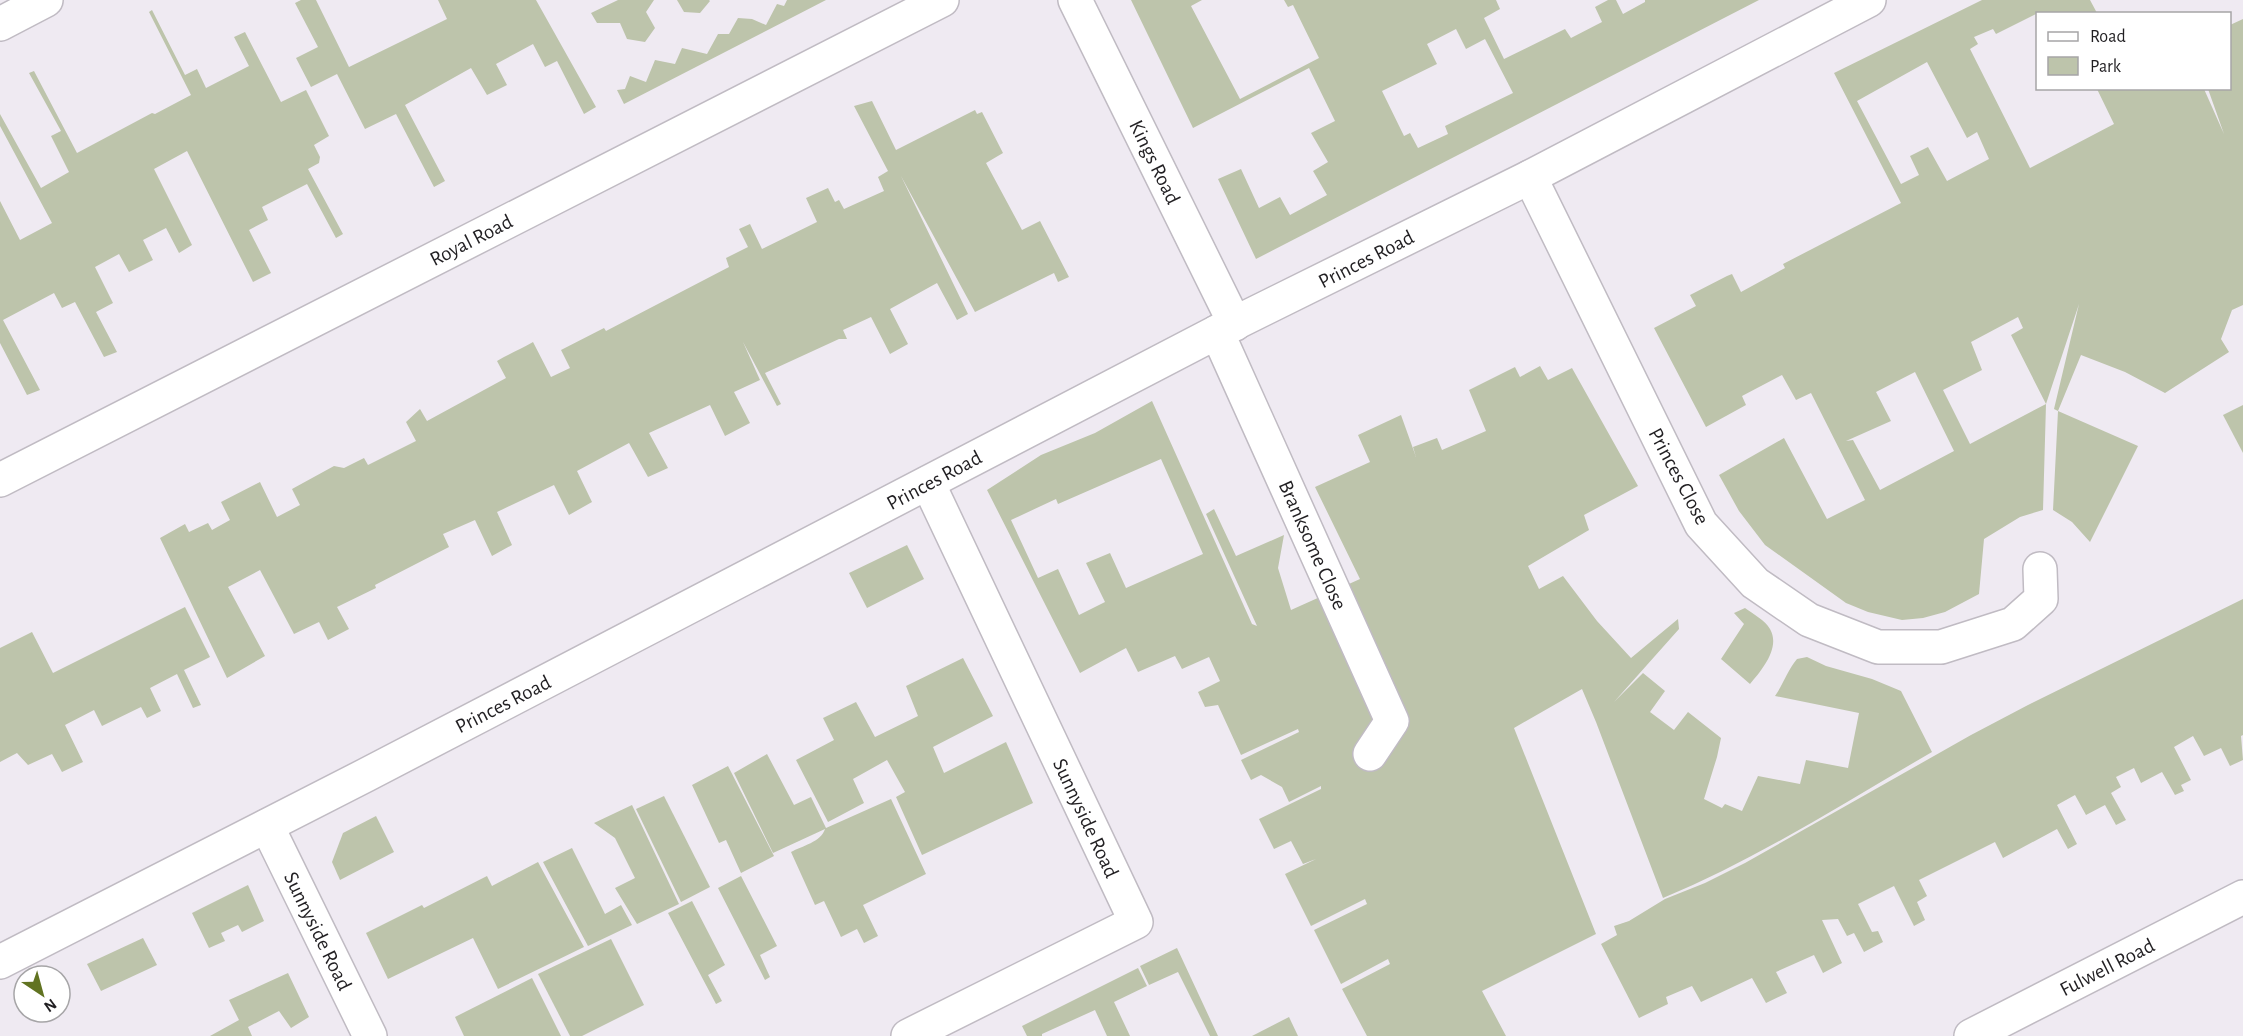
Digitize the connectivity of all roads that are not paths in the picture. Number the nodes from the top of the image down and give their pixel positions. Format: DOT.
graph roads {
  1 [pos="46,0"];
  2 [pos="942,0"];
  3 [pos="1075,0"];
  4 [pos="1869,0"];
  5 [pos="0,24"];
  6 [pos="1530,177"];
  7 [pos="1226,328"];
  8 [pos="0,480"];
  9 [pos="928,483"];
  10 [pos="2040,569"];
  11 [pos="1370,754"];
  12 [pos="267,826"];
  13 [pos="2243,897"];
  14 [pos="0,962"];
  15 [pos="370,1036"];
  16 [pos="908,1036"];
  17 [pos="1971,1036"];
  1 -- 5 [label="street"];
  2 -- 8 [label="street, Royal Road"];
  3 -- 7 [label="street, Kings Road"];
  4 -- 6 [label="street, Princes Road"];
  6 -- 7 [label="street, Princes Road"];
  6 -- 10 [label="street, Princes Close"];
  7 -- 9 [label="street, Princes Road"];
  7 -- 11 [label="street, Branksome Close"];
  9 -- 12 [label="street, Princes Road"];
  9 -- 16 [label="street, Sunnyside Road"];
  12 -- 14 [label="street, Princes Road"];
  12 -- 15 [label="street, Sunnyside Road"];
  13 -- 17 [label="street, Fulwell Road"];
}
